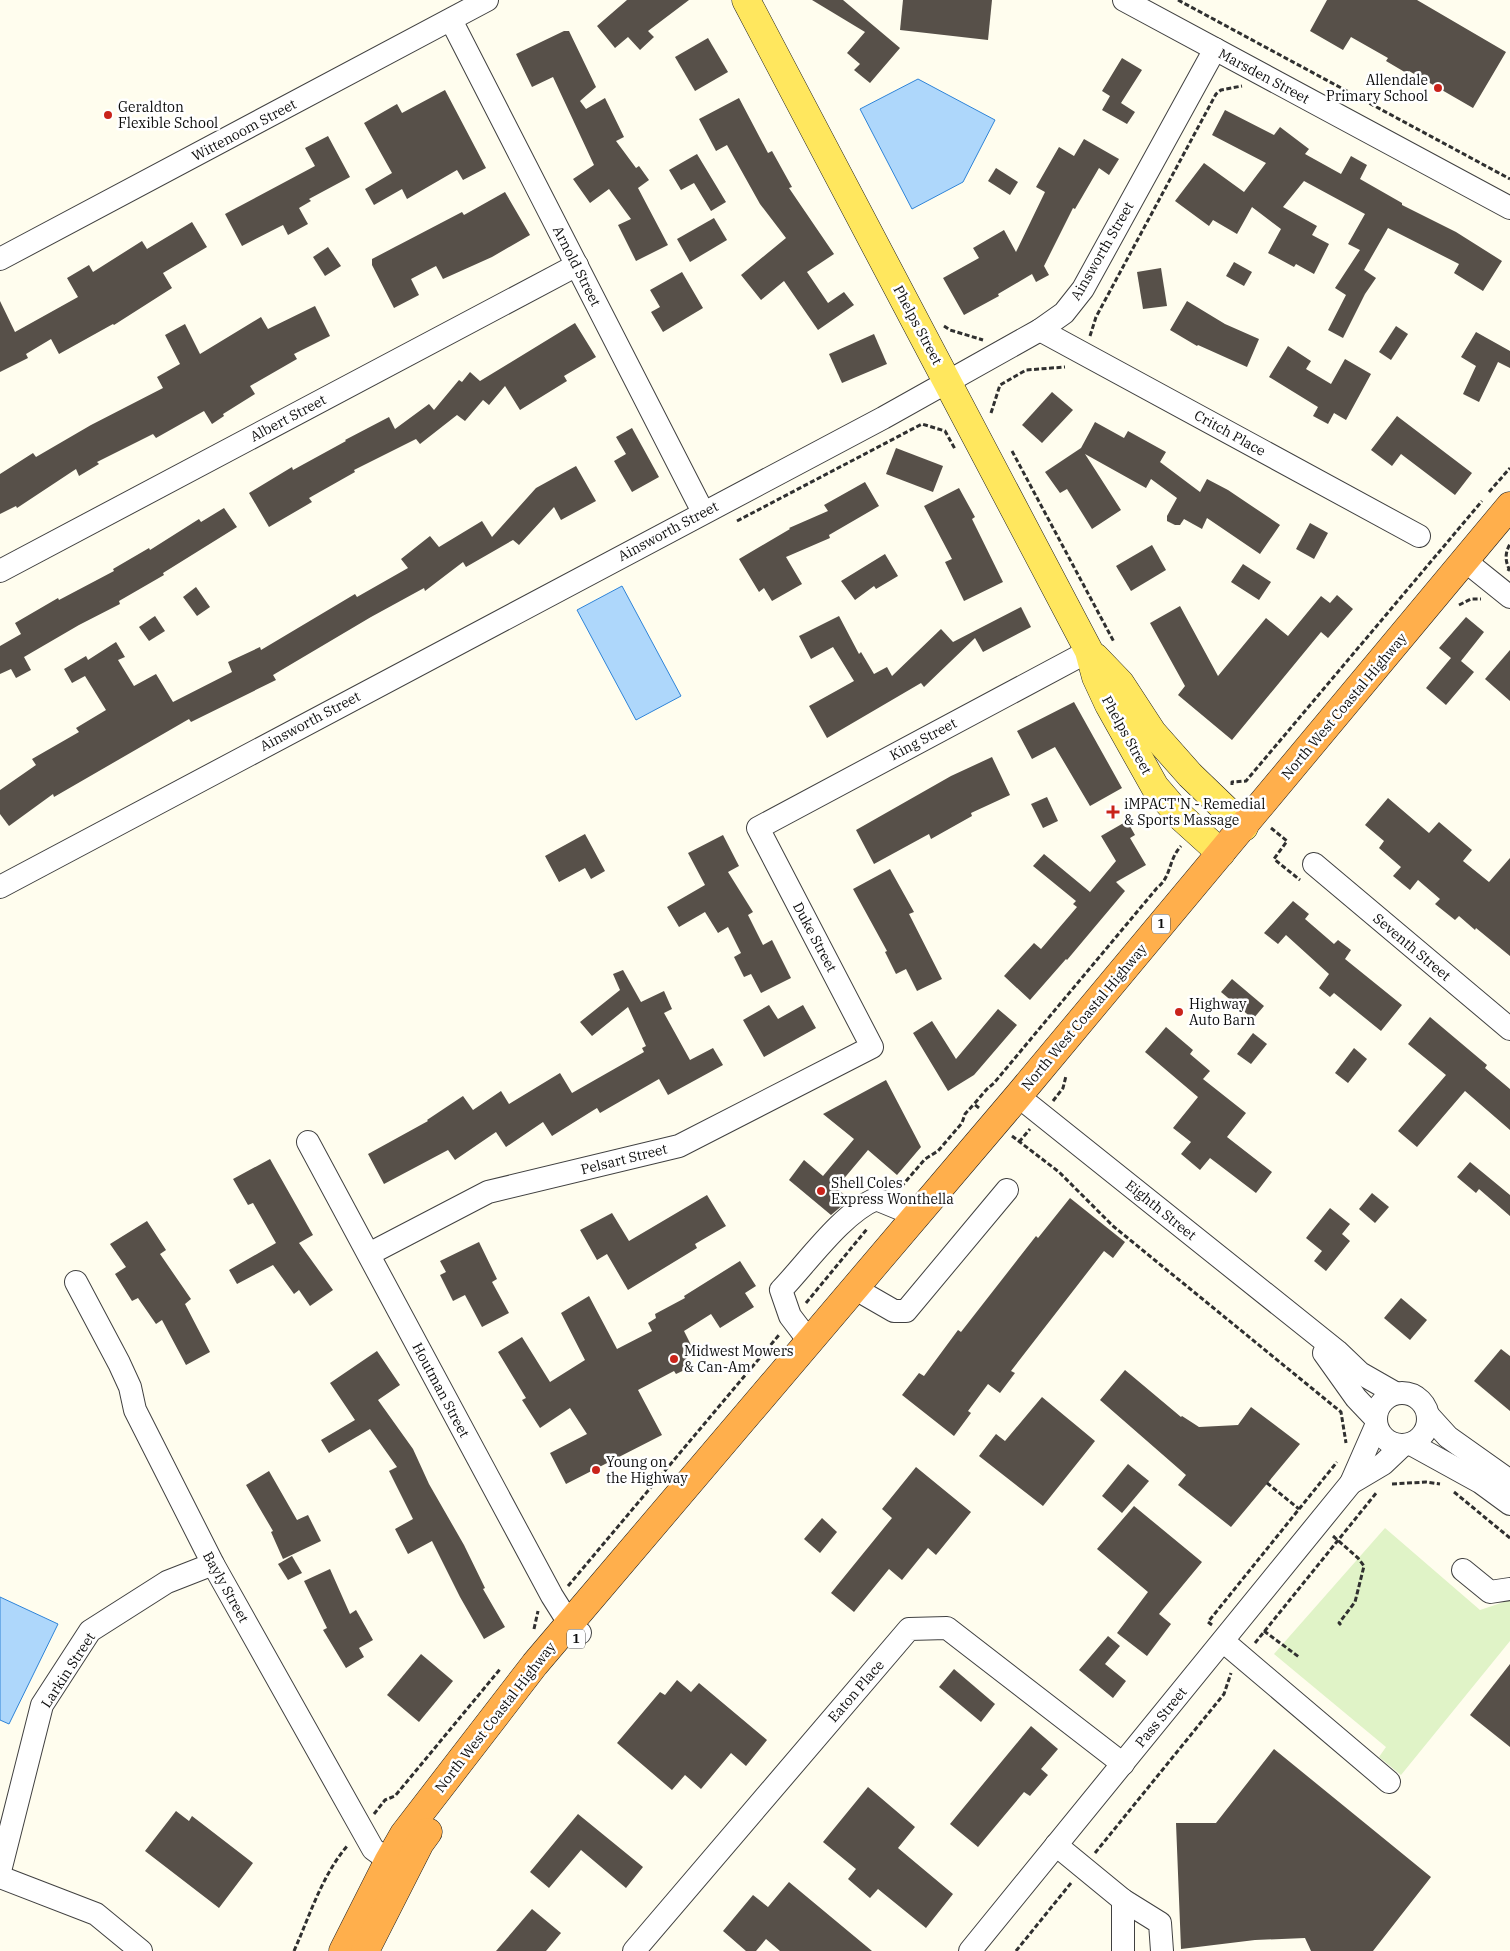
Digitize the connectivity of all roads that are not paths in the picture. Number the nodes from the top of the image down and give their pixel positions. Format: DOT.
graph roads {
  1 [pos="487,0"];
  2 [pos="746,0"];
  3 [pos="1124,0"];
  4 [pos="451,20"];
  5 [pos="1215,49"];
  6 [pos="1510,208"];
  7 [pos="0,259"];
  8 [pos="577,265"];
  9 [pos="1040,330"];
  10 [pos="948,382"];
  11 [pos="1510,506"];
  12 [pos="704,512"];
  13 [pos="1419,536"];
  14 [pos="1464,560"];
  15 [pos="0,571"];
  16 [pos="1510,597"];
  17 [pos="1089,651"];
  18 [pos="1244,826"];
  19 [pos="758,828"];
  20 [pos="1221,853"];
  21 [pos="1314,864"];
  22 [pos="0,887"];
  23 [pos="1510,1029"];
  24 [pos="872,1047"];
  25 [pos="1018,1096"];
  26 [pos="308,1142"];
  27 [pos="1007,1190"];
  28 [pos="915,1215"];
  29 [pos="369,1254"];
  30 [pos="76,1282"];
  31 [pos="854,1288"];
  32 [pos="1304,1325"];
  33 [pos="809,1340"];
  34 [pos="1395,1394"];
  35 [pos="1428,1415"];
  36 [pos="1376,1422"];
  37 [pos="1406,1445"];
  38 [pos="1510,1481"];
  39 [pos="1351,1483"];
  40 [pos="1510,1504"];
  41 [pos="213,1564"];
  42 [pos="1463,1570"];
  43 [pos="1510,1589"];
  44 [pos="575,1628"];
  45 [pos="1219,1635"];
  46 [pos="1123,1764"];
  47 [pos="1389,1782"];
  48 [pos="1056,1845"];
  49 [pos="397,1867"];
  50 [pos="0,1871"];
  51 [pos="0,1877"];
  52 [pos="1123,1900"];
  53 [pos="141,1951"];
  54 [pos="343,1951"];
  55 [pos="365,1951"];
  56 [pos="634,1951"];
  57 [pos="970,1951"];
  58 [pos="1124,1951"];
  59 [pos="1162,1951"];
  1 -- 4 [label="street, Wittenoom Street"];
  2 -- 10 [label="main road, Phelps Street"];
  3 -- 5 [label="street, Marsden Street"];
  4 -- 7 [label="street, Wittenoom Street"];
  4 -- 8 [label="street, Arnold Street"];
  5 -- 6 [label="street, Marsden Street"];
  5 -- 9 [label="street, Ainsworth Street"];
  8 -- 12 [label="street, Arnold Street"];
  8 -- 15 [label="street, Albert Street"];
  9 -- 10 [label="street, Ainsworth Street"];
  9 -- 13 [label="street, Critch Place"];
  10 -- 12 [label="street, Ainsworth Street"];
  10 -- 17 [label="main road, Phelps Street"];
  11 -- 14 [label="highway, North West Coastal Highway / 1"];
  12 -- 22 [label="street, Ainsworth Street"];
  14 -- 16 [label="street"];
  14 -- 18 [label="highway, North West Coastal Highway / 1"];
  17 -- 18 [label="main road, Phelps Street"];
  17 -- 19 [label="street, King Street"];
  17 -- 20 [label="main road, Phelps Street"];
  18 -- 20 [label="highway, North West Coastal Highway / 1"];
  19 -- 24 [label="street, Duke Street"];
  20 -- 25 [label="highway, North West Coastal Highway / 1"];
  21 -- 23 [label="street, Seventh Street"];
  24 -- 29 [label="street, Pelsart Street"];
  25 -- 28 [label="highway, North West Coastal Highway / 1"];
  25 -- 32 [label="street, Eighth Street"];
  26 -- 29 [label="street, Houtman Street"];
  27 -- 31 [label="street"];
  28 -- 31 [label="highway, North West Coastal Highway / 1"];
  28 -- 33 [label="street"];
  29 -- 44 [label="street, Houtman Street"];
  30 -- 41 [label="street, Bayly Street"];
  31 -- 33 [label="highway, North West Coastal Highway / 1"];
  32 -- 34 [label="street, Eighth Street"];
  32 -- 36 [label="street, Eighth Street"];
  33 -- 44 [label="highway, North West Coastal Highway / 1"];
  34 -- 35 [label="street"];
  34 -- 36 [label="street"];
  35 -- 37 [label="street"];
  35 -- 38 [label="street"];
  36 -- 37 [label="street"];
  36 -- 39 [label="street, Pass Street"];
  37 -- 39 [label="street, Pass Street"];
  37 -- 40 [label="street"];
  39 -- 45 [label="street, Pass Street"];
  41 -- 49 [label="street, Bayly Street"];
  41 -- 50 [label="street, Larkin Street"];
  42 -- 43 [label="street"];
  44 -- 49 [label="highway, North West Coastal Highway / 1"];
  45 -- 46 [label="street, Pass Street"];
  45 -- 47 [label="street"];
  46 -- 48 [label="street, Pass Street"];
  46 -- 56 [label="street, Eaton Place"];
  48 -- 52 [label="street"];
  48 -- 57 [label="street, Pass Street"];
  49 -- 54 [label="highway, North West Coastal Highway / 1"];
  49 -- 55 [label="highway, North West Coastal Highway / 1"];
  51 -- 53 [label="street"];
  52 -- 58 [label="street"];
  52 -- 59 [label="street"];
}
